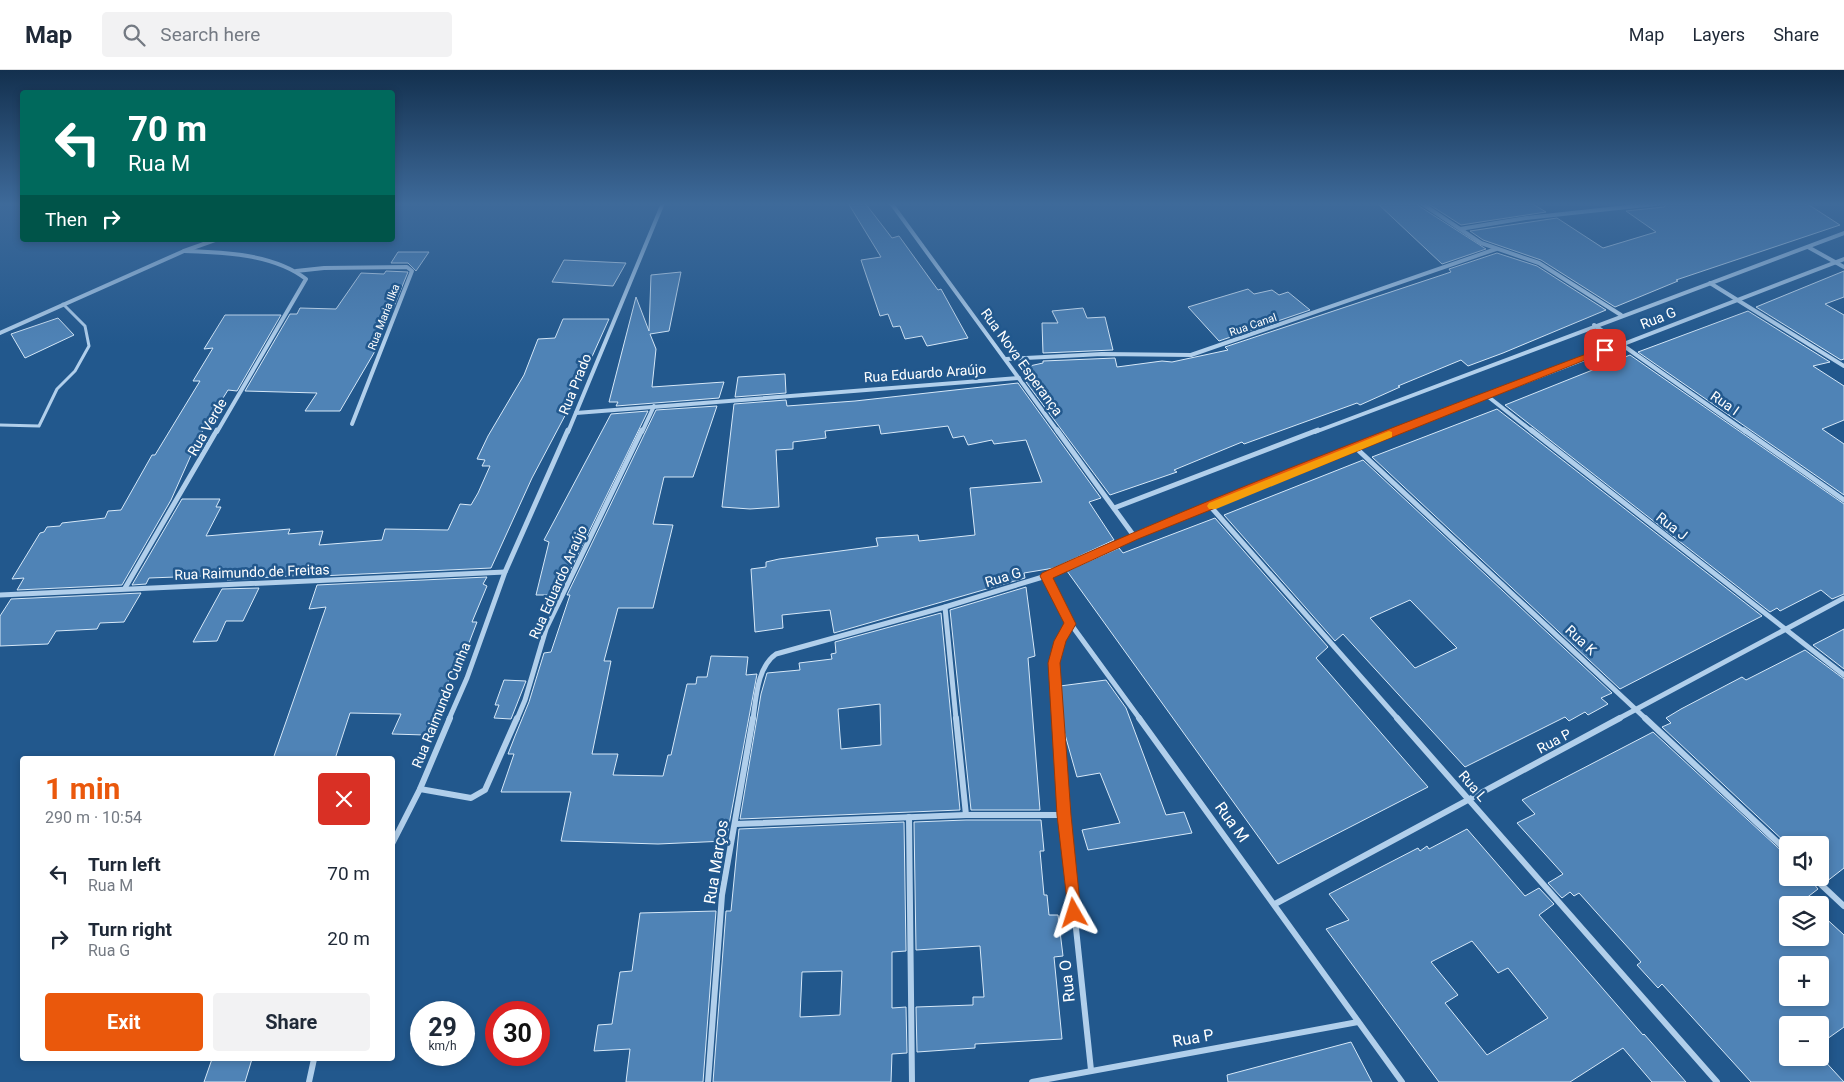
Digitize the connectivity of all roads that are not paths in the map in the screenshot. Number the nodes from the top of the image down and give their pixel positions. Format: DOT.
graph roads {
  1 [pos="643,250"];
  2 [pos="926,250"];
  3 [pos="1492,250"];
  4 [pos="1500,250"];
  5 [pos="1799,250"];
  6 [pos="1814,250"];
  7 [pos="184,251"];
  8 [pos="1844,259"];
  9 [pos="1836,262"];
  10 [pos="1844,267"];
  11 [pos="296,271"];
  12 [pos="305,276"];
  13 [pos="1710,282"];
  14 [pos="1736,298"];
  15 [pos="63,304"];
  16 [pos="1621,315"];
  17 [pos="1594,325"];
  18 [pos="0,333"];
  19 [pos="1622,344"];
  20 [pos="1006,359"];
  21 [pos="1844,366"];
  22 [pos="1018,378"];
  23 [pos="1486,395"];
  24 [pos="654,406"];
  25 [pos="576,413"];
  26 [pos="352,424"];
  27 [pos="0,425"];
  28 [pos="1356,448"];
  29 [pos="1844,500"];
  30 [pos="1211,507"];
  31 [pos="1114,508"];
  32 [pos="1134,536"];
  33 [pos="505,572"];
  34 [pos="1046,576"];
  35 [pos="125,588"];
  36 [pos="0,594"];
  37 [pos="1844,598"];
  38 [pos="944,607"];
  39 [pos="1070,624"];
  40 [pos="1785,628"];
  41 [pos="776,654"];
  42 [pos="1844,675"];
  43 [pos="1638,710"];
  44 [pos="420,789"];
  45 [pos="1469,800"];
  46 [pos="966,815"];
  47 [pos="1064,815"];
  48 [pos="909,817"];
  49 [pos="736,824"];
  50 [pos="395,838"];
  51 [pos="1779,843"];
  52 [pos="1823,886"];
  53 [pos="1275,904"];
  54 [pos="1844,906"];
  55 [pos="1358,1022"];
  56 [pos="314,1061"];
  57 [pos="1090,1070"];
  58 [pos="309,1082"];
  59 [pos="708,1082"];
  60 [pos="912,1082"];
  61 [pos="1032,1082"];
  62 [pos="1402,1082"];
  63 [pos="1717,1082"];
  1 -- 25 [label="street, Rua Prado"];
  2 -- 20 [label="street, Rua Nova Esperança"];
  3 -- 20 [label="street, Rua Canal"];
  4 -- 16 [label="street"];
  5 -- 13 [label="street, Rua G"];
  6 -- 9 [label="street"];
  7 -- 11 [label="street, Rua Maria Ilka"];
  7 -- 15 [label="street"];
  8 -- 9 [label="street, Rua G"];
  9 -- 10 [label="street"];
  9 -- 14 [label="street, Rua G"];
  11 -- 12 [label="street, Rua Maria Ilka"];
  11 -- 26 [label="street, Rua Maria Ilka"];
  12 -- 35 [label="street, Rua Verde"];
  13 -- 14 [label="street"];
  13 -- 16 [label="street, Rua G"];
  14 -- 19 [label="street, Rua G"];
  14 -- 21 [label="street"];
  15 -- 18 [label="street"];
  15 -- 27 [label="lane"];
  16 -- 17 [label="street, Rua G"];
  17 -- 19 [label="street, Rua I"];
  17 -- 31 [label="street, Rua G"];
  19 -- 23 [label="street, Rua G"];
  19 -- 29 [label="street, Rua I"];
  20 -- 22 [label="street, Rua Nova Esperança"];
  22 -- 24 [label="street, Rua Eduardo Araújo"];
  22 -- 31 [label="street, Rua Nova Esperança"];
  23 -- 28 [label="street, Rua G"];
  23 -- 40 [label="street, Rua J"];
  24 -- 25 [label="street, Rua Eduardo Araújo"];
  24 -- 44 [label="street, Rua Eduardo Araújo"];
  25 -- 33 [label="street, Rua Prado"];
  28 -- 30 [label="street, Rua G"];
  28 -- 43 [label="street, Rua K"];
  30 -- 32 [label="street, Rua G"];
  30 -- 45 [label="street, Rua L"];
  31 -- 32 [label="street, Rua Nova Esperança"];
  32 -- 34 [label="street, Rua G"];
  33 -- 35 [label="street, Rua Raimundo de Freitas"];
  33 -- 44 [label="street, Rua Raimundo Cunha"];
  34 -- 38 [label="street, Rua G"];
  34 -- 39 [label="street, Rua M"];
  35 -- 36 [label="street, Rua Raimundo de Freitas"];
  37 -- 40 [label="street, Rua P"];
  38 -- 41 [label="street, Rua G"];
  38 -- 46 [label="street"];
  39 -- 47 [label="street, Rua O"];
  39 -- 53 [label="street, Rua M"];
  40 -- 42 [label="street, Rua J"];
  40 -- 43 [label="street, Rua P"];
  41 -- 49 [label="street, Rua Marços"];
  43 -- 45 [label="street, Rua P"];
  43 -- 51 [label="street, Rua K"];
  44 -- 50 [label="street, Rua Raimundo Cunha"];
  45 -- 53 [label="street, Rua P"];
  45 -- 63 [label="street, Rua L"];
  46 -- 47 [label="street"];
  46 -- 48 [label="street"];
  47 -- 57 [label="street, Rua O"];
  48 -- 49 [label="street"];
  48 -- 60 [label="street"];
  49 -- 59 [label="street, Rua Marços"];
  52 -- 54 [label="street"];
  53 -- 55 [label="street, Rua M"];
  55 -- 57 [label="street, Rua P"];
  55 -- 62 [label="street, Rua M"];
  56 -- 58 [label="street"];
  57 -- 61 [label="street, Rua P"];
}
